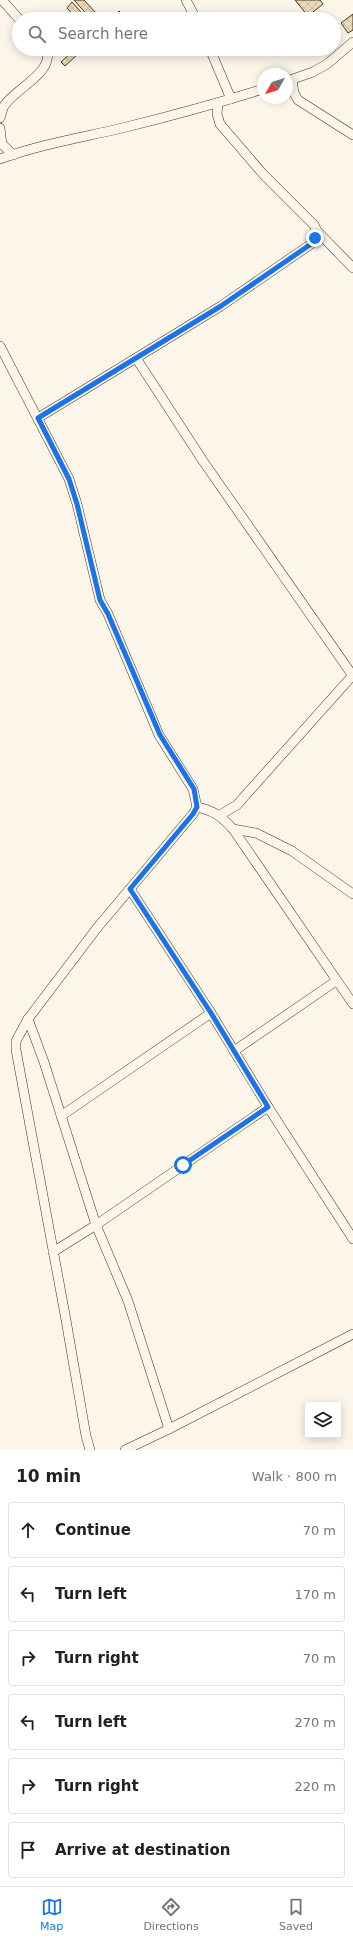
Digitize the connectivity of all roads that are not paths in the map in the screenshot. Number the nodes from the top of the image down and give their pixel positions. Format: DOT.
graph roads {
  1 [pos="2,0"];
  2 [pos="186,0"];
  3 [pos="13,12"];
  4 [pos="192,12"];
  5 [pos="353,42"];
  6 [pos="341,52"];
  7 [pos="47,56"];
  8 [pos="213,56"];
  9 [pos="336,56"];
  10 [pos="293,79"];
  11 [pos="293,90"];
  12 [pos="257,91"];
  13 [pos="231,99"];
  14 [pos="218,104"];
  15 [pos="0,118"];
  16 [pos="0,128"];
  17 [pos="353,135"];
  18 [pos="1,144"];
  19 [pos="13,155"];
  20 [pos="0,160"];
  21 [pos="317,231"];
  22 [pos="353,268"];
  23 [pos="0,346"];
  24 [pos="136,358"];
  25 [pos="38,418"];
  26 [pos="353,676"];
  27 [pos="197,807"];
  28 [pos="220,815"];
  29 [pos="233,829"];
  30 [pos="130,889"];
  31 [pos="353,894"];
  32 [pos="336,981"];
  33 [pos="353,1004"];
  34 [pos="211,1013"];
  35 [pos="28,1020"];
  36 [pos="234,1051"];
  37 [pos="268,1107"];
  38 [pos="61,1116"];
  39 [pos="96,1225"];
  40 [pos="353,1239"];
  41 [pos="53,1252"];
  42 [pos="353,1334"];
  43 [pos="169,1429"];
  44 [pos="90,1450"];
  45 [pos="125,1450"];
  1 -- 3 [label="street"];
  2 -- 4 [label="street"];
  5 -- 6 [label="street"];
  7 -- 15 [label="street"];
  8 -- 13 [label="street"];
  9 -- 10 [label="street"];
  11 -- 17 [label="street"];
  12 -- 13 [label="street"];
  13 -- 14 [label="street"];
  14 -- 19 [label="street"];
  14 -- 21 [label="street"];
  16 -- 18 [label="street"];
  18 -- 19 [label="street"];
  19 -- 20 [label="street"];
  21 -- 22 [label="street"];
  21 -- 24 [label="street"];
  23 -- 25 [label="street"];
  24 -- 25 [label="street"];
  24 -- 26 [label="street"];
  25 -- 27 [label="street"];
  26 -- 28 [label="street"];
  27 -- 28 [label="street"];
  27 -- 30 [label="street"];
  28 -- 29 [label="street"];
  29 -- 31 [label="street"];
  29 -- 32 [label="street"];
  30 -- 34 [label="street"];
  30 -- 35 [label="street"];
  32 -- 33 [label="street"];
  32 -- 36 [label="street"];
  34 -- 36 [label="street"];
  34 -- 38 [label="street"];
  35 -- 38 [label="street"];
  35 -- 41 [label="street"];
  36 -- 37 [label="street"];
  37 -- 39 [label="street"];
  37 -- 40 [label="street"];
  38 -- 39 [label="street"];
  39 -- 41 [label="street"];
  39 -- 43 [label="street"];
  41 -- 44 [label="street"];
  42 -- 43 [label="street"];
  43 -- 45 [label="street"];
}
